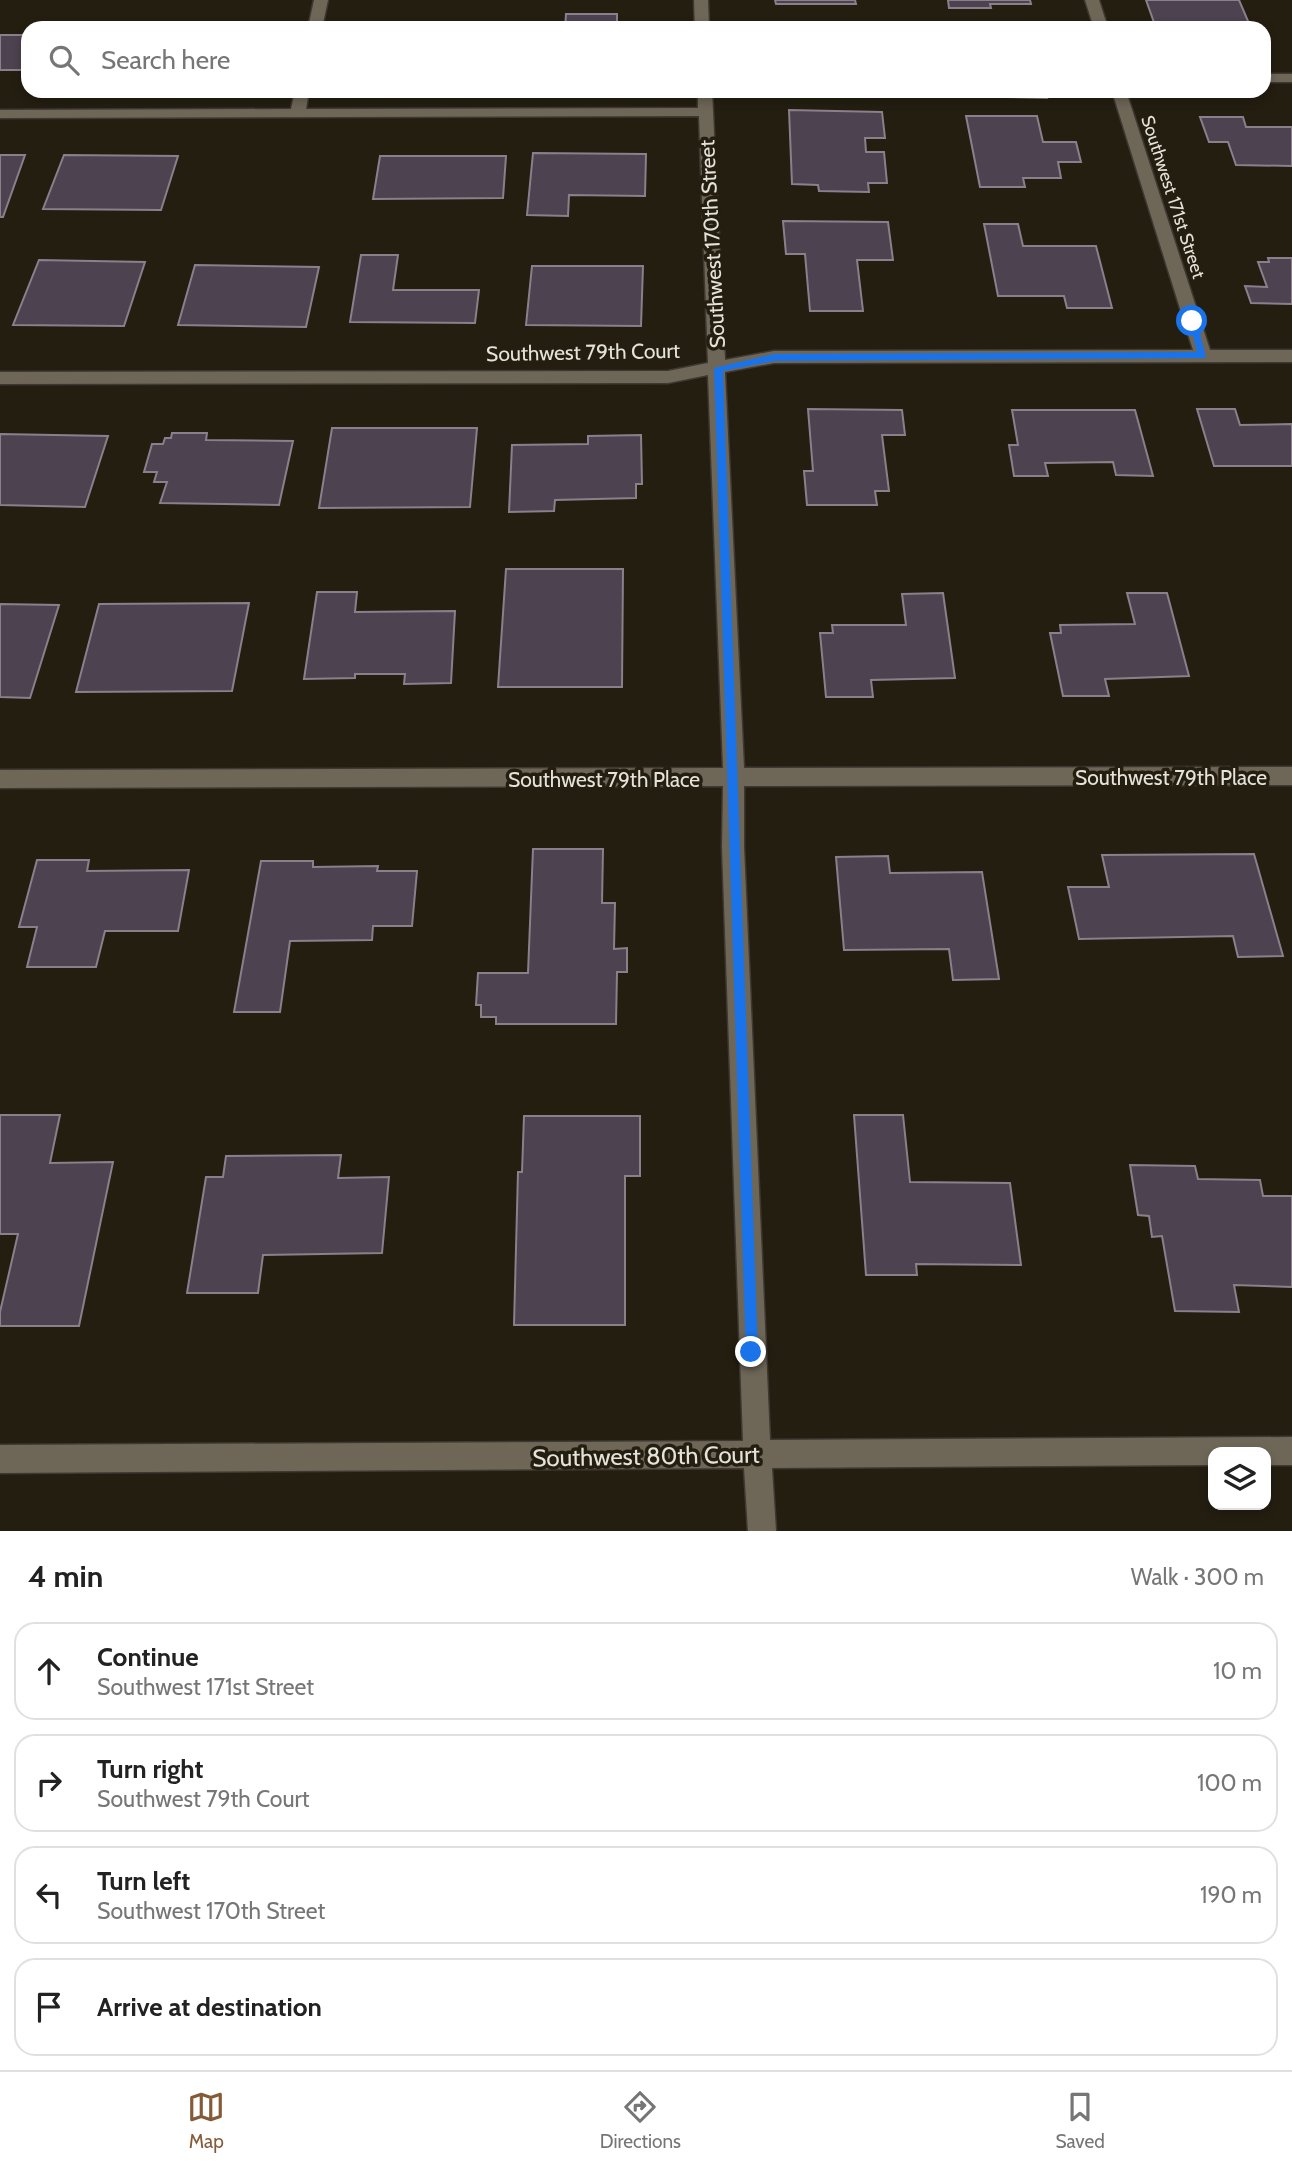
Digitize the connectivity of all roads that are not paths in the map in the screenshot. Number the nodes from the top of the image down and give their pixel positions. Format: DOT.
graph roads {
  1 [pos="321,0"];
  2 [pos="701,0"];
  3 [pos="1092,0"];
  4 [pos="316,21"];
  5 [pos="702,21"];
  6 [pos="1099,21"];
  7 [pos="1271,78"];
  8 [pos="1292,78"];
  9 [pos="300,98"];
  10 [pos="1121,98"];
  11 [pos="705,102"];
  12 [pos="0,114"];
  13 [pos="297,114"];
  14 [pos="1203,355"];
  15 [pos="1292,356"];
  16 [pos="719,368"];
  17 [pos="0,378"];
  18 [pos="1292,776"];
  19 [pos="0,779"];
  20 [pos="734,779"];
  21 [pos="1292,1451"];
  22 [pos="757,1455"];
  23 [pos="0,1459"];
  24 [pos="762,1531"];
  1 -- 4 [label="street"];
  2 -- 5 [label="street"];
  3 -- 6 [label="street"];
  7 -- 8 [label="street"];
  9 -- 13 [label="street"];
  10 -- 14 [label="street, Southwest 171st Street"];
  11 -- 13 [label="street"];
  11 -- 16 [label="street, Southwest 170th Street"];
  12 -- 13 [label="street"];
  14 -- 15 [label="street, Southwest 79th Court"];
  14 -- 16 [label="street, Southwest 79th Court"];
  16 -- 17 [label="street, Southwest 79th Court"];
  16 -- 20 [label="street, Southwest 170th Street"];
  18 -- 20 [label="street, Southwest 79th Place"];
  19 -- 20 [label="street, Southwest 79th Place"];
  20 -- 22 [label="street, Southwest 170th Street"];
  21 -- 22 [label="street, Southwest 80th Court"];
  22 -- 23 [label="street, Southwest 80th Court"];
  22 -- 24 [label="street, Southwest 170th Street"];
}
